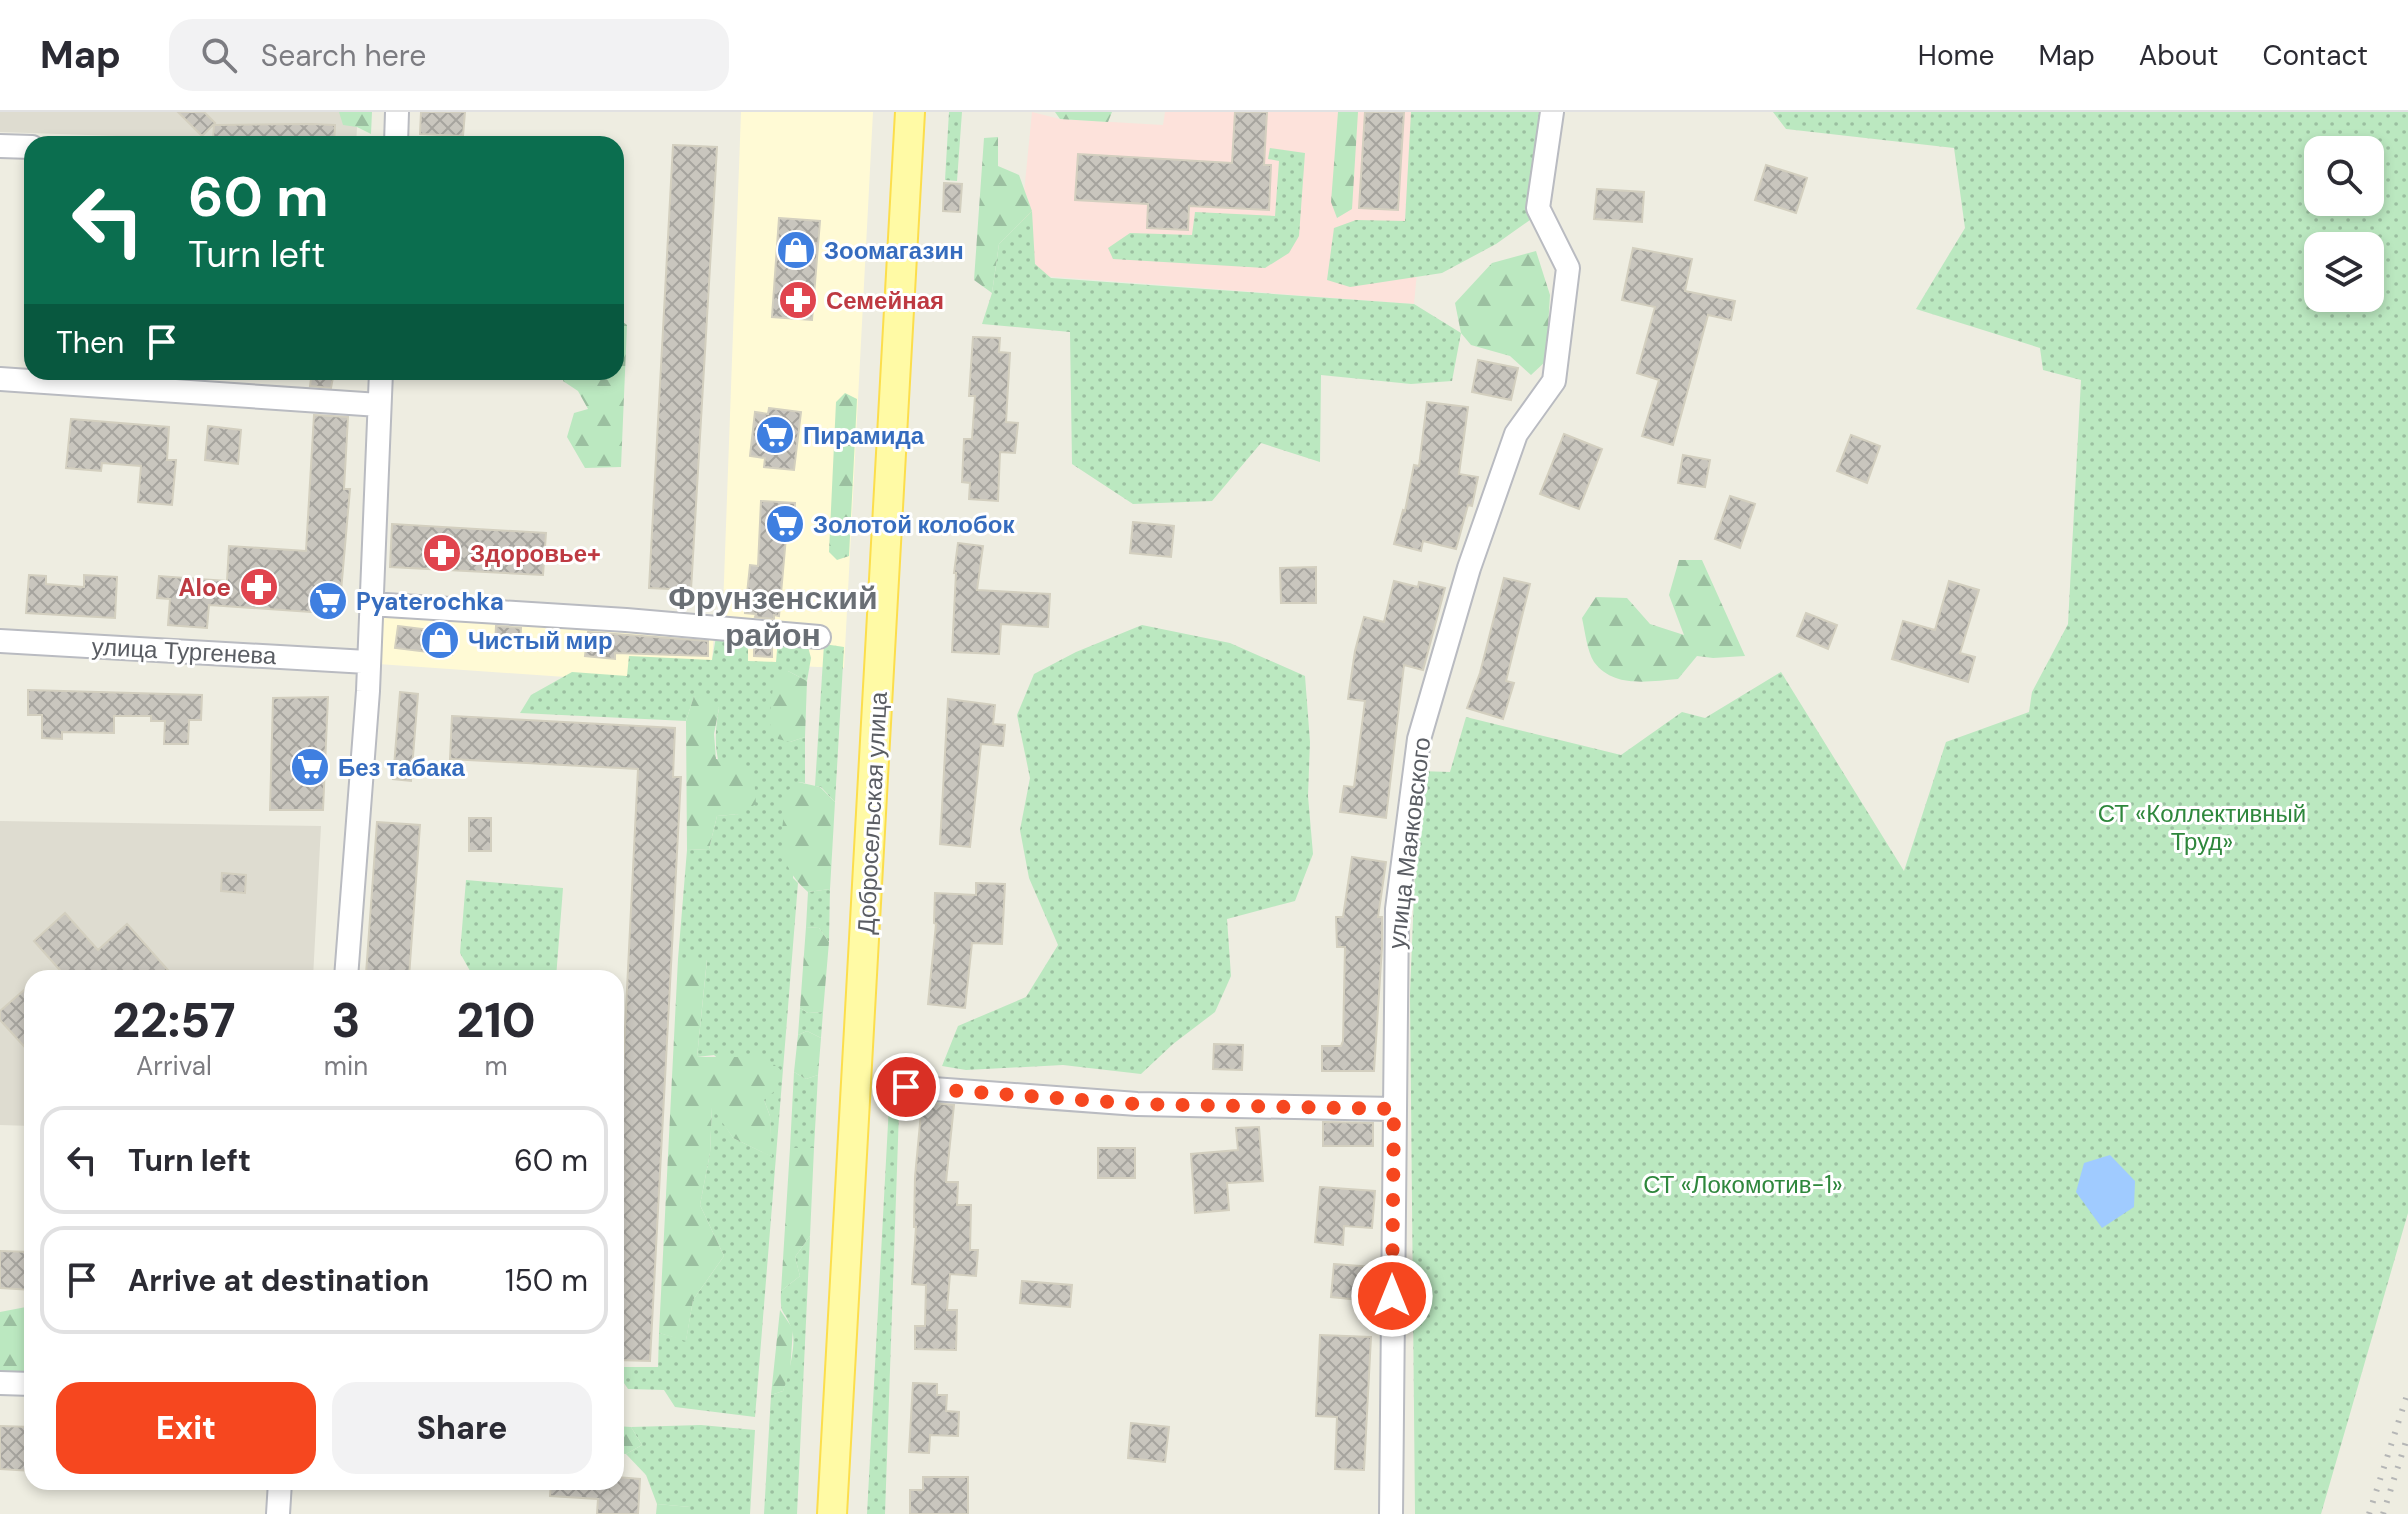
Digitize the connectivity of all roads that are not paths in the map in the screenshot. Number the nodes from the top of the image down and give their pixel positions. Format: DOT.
graph roads {
  1 [pos="397,112"];
  2 [pos="910,112"];
  3 [pos="1552,112"];
  4 [pos="396,136"];
  5 [pos="0,146"];
  6 [pos="24,147"];
  7 [pos="0,379"];
  8 [pos="381,380"];
  9 [pos="379,405"];
  10 [pos="370,604"];
  11 [pos="819,637"];
  12 [pos="0,641"];
  13 [pos="367,662"];
  14 [pos="347,970"];
  15 [pos="906,1087"];
  16 [pos="1394,1109"];
  17 [pos="0,1383"];
  18 [pos="24,1384"];
  19 [pos="280,1490"];
  20 [pos="278,1514"];
  21 [pos="832,1514"];
  22 [pos="1391,1514"];
  1 -- 4 [label="street"];
  2 -- 21 [label="main road, Добросельская улица"];
  3 -- 16 [label="street, улица Маяковского"];
  5 -- 6 [label="street"];
  7 -- 9 [label="street"];
  8 -- 9 [label="street"];
  9 -- 10 [label="street"];
  10 -- 11 [label="street"];
  10 -- 13 [label="street"];
  12 -- 13 [label="street, улица Тургенева"];
  13 -- 14 [label="street"];
  15 -- 16 [label="street"];
  16 -- 22 [label="street, улица Маяковского"];
  17 -- 18 [label="street"];
  19 -- 20 [label="street"];
}
